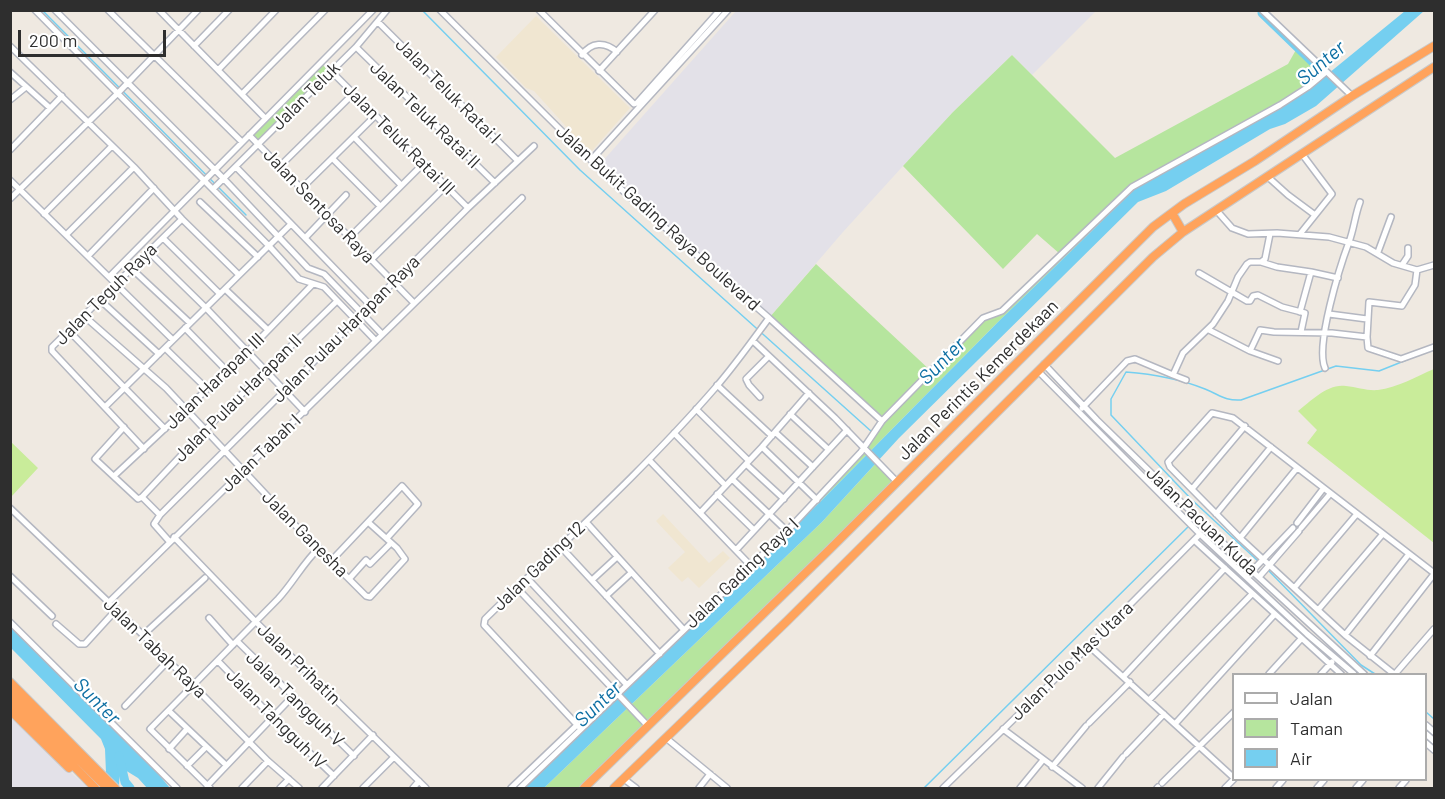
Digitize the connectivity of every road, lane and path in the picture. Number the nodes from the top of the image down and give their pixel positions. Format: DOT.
graph roads {
  1 [pos="35,10"];
  2 [pos="55,10"];
  3 [pos="108,10"];
  4 [pos="159,10"];
  5 [pos="198,10"];
  6 [pos="229,10"];
  7 [pos="276,10"];
  8 [pos="325,10"];
  9 [pos="374,10"];
  10 [pos="387,10"];
  11 [pos="440,10"];
  12 [pos="538,10"];
  13 [pos="655,10"];
  14 [pos="728,10"];
  15 [pos="1262,10"];
  16 [pos="717,12"];
  17 [pos="378,22"];
  18 [pos="178,30"];
  19 [pos="1434,45"];
  20 [pos="194,46"];
  21 [pos="356,47"];
  22 [pos="11,48"];
  23 [pos="337,49"];
  24 [pos="617,52"];
  25 [pos="154,55"];
  26 [pos="582,55"];
  27 [pos="345,57"];
  28 [pos="1433,69"];
  29 [pos="218,70"];
  30 [pos="331,71"];
  31 [pos="599,71"];
  32 [pos="10,72"];
  33 [pos="1327,73"];
  34 [pos="127,84"];
  35 [pos="26,87"];
  36 [pos="119,92"];
  37 [pos="242,94"];
  38 [pos="353,94"];
  39 [pos="62,96"];
  40 [pos="1352,96"];
  41 [pos="10,100"];
  42 [pos="50,108"];
  43 [pos="375,116"];
  44 [pos="265,118"];
  45 [pos="88,122"];
  46 [pos="249,135"];
  47 [pos="354,137"];
  48 [pos="242,142"];
  49 [pos="258,144"];
  50 [pos="112,146"];
  51 [pos="534,146"];
  52 [pos="10,150"];
  53 [pos="1302,154"];
  54 [pos="333,159"];
  55 [pos="591,160"];
  56 [pos="518,161"];
  57 [pos="423,164"];
  58 [pos="280,166"];
  59 [pos="134,167"];
  60 [pos="236,167"];
  61 [pos="215,171"];
  62 [pos="1268,177"];
  63 [pos="222,179"];
  64 [pos="10,180"];
  65 [pos="206,180"];
  66 [pos="495,183"];
  67 [pos="401,185"];
  68 [pos="446,186"];
  69 [pos="154,188"];
  70 [pos="302,188"];
  71 [pos="20,189"];
  72 [pos="214,189"];
  73 [pos="346,195"];
  74 [pos="522,198"];
  75 [pos="10,199"];
  76 [pos="200,202"];
  77 [pos="1360,202"];
  78 [pos="380,206"];
  79 [pos="468,208"];
  80 [pos="174,211"];
  81 [pos="1217,211"];
  82 [pos="1172,213"];
  83 [pos="44,214"];
  84 [pos="327,214"];
  85 [pos="1315,215"];
  86 [pos="1391,217"];
  87 [pos="182,219"];
  88 [pos="291,224"];
  89 [pos="1183,232"];
  90 [pos="1270,234"];
  91 [pos="1300,234"];
  92 [pos="66,235"];
  93 [pos="278,237"];
  94 [pos="306,237"];
  95 [pos="163,238"];
  96 [pos="349,238"];
  97 [pos="1349,242"];
  98 [pos="270,245"];
  99 [pos="1408,248"];
  100 [pos="148,251"];
  101 [pos="1378,252"];
  102 [pos="87,256"];
  103 [pos="258,257"];
  104 [pos="371,260"];
  105 [pos="1261,262"];
  106 [pos="1402,265"];
  107 [pos="1434,265"];
  108 [pos="131,268"];
  109 [pos="1418,270"];
  110 [pos="1311,272"];
  111 [pos="1199,273"];
  112 [pos="239,275"];
  113 [pos="109,277"];
  114 [pos="1338,278"];
  115 [pos="394,283"];
  116 [pos="116,284"];
  117 [pos="313,284"];
  118 [pos="223,291"];
  119 [pos="1231,292"];
  120 [pos="100,300"];
  121 [pos="337,301"];
  122 [pos="414,303"];
  123 [pos="371,306"];
  124 [pos="206,308"];
  125 [pos="1300,312"];
  126 [pos="363,314"];
  127 [pos="1329,314"];
  128 [pos="84,316"];
  129 [pos="1367,319"];
  130 [pos="356,320"];
  131 [pos="767,321"];
  132 [pos="190,323"];
  133 [pos="185,328"];
  134 [pos="68,330"];
  135 [pos="268,330"];
  136 [pos="1209,330"];
  137 [pos="1301,332"];
  138 [pos="1324,332"];
  139 [pos="382,334"];
  140 [pos="1367,337"];
  141 [pos="755,338"];
  142 [pos="173,340"];
  143 [pos="375,340"];
  144 [pos="1434,347"];
  145 [pos="165,348"];
  146 [pos="1250,351"];
  147 [pos="247,352"];
  148 [pos="159,354"];
  149 [pos="769,356"];
  150 [pos="1278,361"];
  151 [pos="1044,364"];
  152 [pos="1325,368"];
  153 [pos="143,369"];
  154 [pos="1038,370"];
  155 [pos="227,371"];
  156 [pos="265,371"];
  157 [pos="1173,375"];
  158 [pos="1186,380"];
  159 [pos="717,385"];
  160 [pos="125,387"];
  161 [pos="207,389"];
  162 [pos="285,391"];
  163 [pos="809,393"];
  164 [pos="760,397"];
  165 [pos="1083,406"];
  166 [pos="105,407"];
  167 [pos="696,409"];
  168 [pos="186,410"];
  169 [pos="1078,411"];
  170 [pos="305,412"];
  171 [pos="790,414"];
  172 [pos="880,422"];
  173 [pos="1245,426"];
  174 [pos="124,427"];
  175 [pos="165,429"];
  176 [pos="206,429"];
  177 [pos="847,430"];
  178 [pos="674,433"];
  179 [pos="774,434"];
  180 [pos="865,446"];
  181 [pos="762,447"];
  182 [pos="1271,447"];
  183 [pos="144,449"];
  184 [pos="225,450"];
  185 [pos="828,450"];
  186 [pos="649,460"];
  187 [pos="747,462"];
  188 [pos="813,467"];
  189 [pos="1297,468"];
  190 [pos="244,470"];
  191 [pos="114,476"];
  192 [pos="732,479"];
  193 [pos="897,482"];
  194 [pos="798,483"];
  195 [pos="725,485"];
  196 [pos="1192,489"];
  197 [pos="1323,489"];
  198 [pos="717,494"];
  199 [pos="1330,494"];
  200 [pos="142,496"];
  201 [pos="784,499"];
  202 [pos="817,500"];
  203 [pos="10,508"];
  204 [pos="700,513"];
  205 [pos="1216,514"];
  206 [pos="160,515"];
  207 [pos="769,515"];
  208 [pos="1356,515"];
  209 [pos="368,522"];
  210 [pos="586,522"];
  211 [pos="1297,527"];
  212 [pos="754,530"];
  213 [pos="787,531"];
  214 [pos="1200,534"];
  215 [pos="1382,535"];
  216 [pos="1240,538"];
  217 [pos="172,539"];
  218 [pos="1194,540"];
  219 [pos="389,541"];
  220 [pos="560,546"];
  221 [pos="319,548"];
  222 [pos="736,549"];
  223 [pos="1409,554"];
  224 [pos="617,557"];
  225 [pos="331,561"];
  226 [pos="1264,561"];
  227 [pos="751,566"];
  228 [pos="1269,566"];
  229 [pos="1225,568"];
  230 [pos="1254,570"];
  231 [pos="631,573"];
  232 [pos="1434,574"];
  233 [pos="10,576"];
  234 [pos="1260,576"];
  235 [pos="206,578"];
  236 [pos="527,578"];
  237 [pos="349,579"];
  238 [pos="592,580"];
  239 [pos="1295,587"];
  240 [pos="517,588"];
  241 [pos="1252,594"];
  242 [pos="606,596"];
  243 [pos="108,603"];
  244 [pos="116,610"];
  245 [pos="1318,610"];
  246 [pos="1274,615"];
  247 [pos="52,616"];
  248 [pos="209,618"];
  249 [pos="10,622"];
  250 [pos="256,622"];
  251 [pos="56,624"];
  252 [pos="1434,629"];
  253 [pos="684,630"];
  254 [pos="143,635"];
  255 [pos="1345,635"];
  256 [pos="1301,639"];
  257 [pos="235,643"];
  258 [pos="1089,645"];
  259 [pos="660,654"];
  260 [pos="1370,656"];
  261 [pos="1336,659"];
  262 [pos="168,661"];
  263 [pos="218,661"];
  264 [pos="1330,665"];
  265 [pos="1271,673"];
  266 [pos="1323,673"];
  267 [pos="1339,673"];
  268 [pos="1352,673"];
  269 [pos="1361,673"];
  270 [pos="1391,673"];
  271 [pos="1396,673"];
  272 [pos="10,675"];
  273 [pos="1124,676"];
  274 [pos="10,682"];
  275 [pos="1130,682"];
  276 [pos="193,685"];
  277 [pos="627,685"];
  278 [pos="10,691"];
  279 [pos="617,695"];
  280 [pos="292,697"];
  281 [pos="10,700"];
  282 [pos="1149,700"];
  283 [pos="125,706"];
  284 [pos="10,710"];
  285 [pos="169,711"];
  286 [pos="1232,713"];
  287 [pos="1164,714"];
  288 [pos="47,718"];
  289 [pos="273,718"];
  290 [pos="1175,724"];
  291 [pos="581,726"];
  292 [pos="648,726"];
  293 [pos="187,729"];
  294 [pos="1003,729"];
  295 [pos="373,735"];
  296 [pos="666,738"];
  297 [pos="250,742"];
  298 [pos="206,747"];
  299 [pos="1200,747"];
  300 [pos="169,749"];
  301 [pos="354,756"];
  302 [pos="394,757"];
  303 [pos="1043,759"];
  304 [pos="268,760"];
  305 [pos="226,765"];
  306 [pos="187,766"];
  307 [pos="1052,767"];
  308 [pos="710,774"];
  309 [pos="334,776"];
  310 [pos="1232,777"];
  311 [pos="289,779"];
  312 [pos="624,779"];
  313 [pos="419,781"];
  314 [pos="107,785"];
  315 [pos="1159,786"];
  316 [pos="208,787"];
  317 [pos="702,787"];
  318 [pos="1078,788"];
  319 [pos="89,789"];
  320 [pos="95,789"];
  321 [pos="115,789"];
  322 [pos="177,789"];
  323 [pos="242,789"];
  324 [pos="280,789"];
  325 [pos="299,789"];
  326 [pos="322,789"];
  327 [pos="363,789"];
  328 [pos="413,789"];
  329 [pos="426,789"];
  330 [pos="511,789"];
  331 [pos="520,789"];
  332 [pos="584,789"];
  333 [pos="614,789"];
  334 [pos="636,789"];
  335 [pos="727,789"];
  336 [pos="943,789"];
  337 [pos="1020,789"];
  338 [pos="1098,789"];
  1 -- 36 [label="street"];
  2 -- 34 [label="street"];
  3 -- 25 [label="street"];
  4 -- 18 [label="street"];
  5 -- 18 [label="street"];
  6 -- 20 [label="street"];
  7 -- 29 [label="street"];
  8 -- 37 [label="street"];
  9 -- 23 [label="street"];
  10 -- 17 [label="street, Jalan Teluk"];
  11 -- 55 [label="street, Jalan Bukit Gading Raya Boulevard"];
  12 -- 26 [label="street"];
  13 -- 24 [label="street"];
  14 -- 55 [label="street"];
  15 -- 33 [label="street"];
  16 -- 31 [label="street"];
  17 -- 21 [label="street, Jalan Teluk"];
  17 -- 56 [label="street, Jalan Teluk Ratai I"];
  18 -- 20 [label="street"];
  18 -- 25 [label="street"];
  19 -- 40 [label="highway, Jalan Perintis Kemerdekaan"];
  20 -- 29 [label="street"];
  21 -- 27 [label="street, Jalan Teluk"];
  21 -- 66 [label="street, Jalan Teluk Ratai II"];
  22 -- 39 [label="street"];
  23 -- 27 [label="street"];
  23 -- 44 [label="street"];
  24 -- 26 [label="street"];
  24 -- 31 [label="street"];
  25 -- 34 [label="street"];
  25 -- 48 [label="street"];
  26 -- 31 [label="street"];
  27 -- 30 [label="street, Jalan Teluk"];
  28 -- 53 [label="highway, Jalan Perintis Kemerdekaan"];
  29 -- 37 [label="street"];
  30 -- 38 [label="street, Jalan Teluk Ratai III"];
  30 -- 49 [label="street, Jalan Teluk"];
  32 -- 35 [label="street"];
  33 -- 40 [label="street"];
  33 -- 172 [label="street, Jalan Gading Raya I"];
  34 -- 36 [label="street"];
  34 -- 61 [label="street"];
  35 -- 41 [label="street"];
  35 -- 42 [label="street"];
  36 -- 45 [label="street"];
  36 -- 65 [label="street"];
  37 -- 44 [label="street"];
  38 -- 43 [label="street, Jalan Teluk Ratai III"];
  38 -- 58 [label="street"];
  39 -- 42 [label="street"];
  39 -- 45 [label="street"];
  40 -- 82 [label="highway, Jalan Perintis Kemerdekaan"];
  42 -- 52 [label="street"];
  43 -- 47 [label="street"];
  43 -- 57 [label="street, Jalan Teluk Ratai III"];
  44 -- 46 [label="street"];
  45 -- 50 [label="street"];
  45 -- 71 [label="street"];
  46 -- 48 [label="street"];
  46 -- 49 [label="street, Jalan Sentosa Raya"];
  47 -- 54 [label="street"];
  47 -- 67 [label="street"];
  48 -- 61 [label="street"];
  49 -- 58 [label="street, Jalan Sentosa Raya"];
  49 -- 60 [label="street, Jalan Teluk"];
  50 -- 59 [label="street"];
  50 -- 83 [label="street"];
  51 -- 56 [label="street, Jalan Pulau Harapan Raya"];
  53 -- 62 [label="highway, Jalan Perintis Kemerdekaan"];
  53 -- 85 [label="street"];
  54 -- 70 [label="street"];
  54 -- 78 [label="street"];
  55 -- 131 [label="street, Jalan Bukit Gading Raya Boulevard"];
  56 -- 66 [label="street, Jalan Pulau Harapan Raya"];
  57 -- 67 [label="street"];
  57 -- 68 [label="street, Jalan Teluk Ratai III"];
  58 -- 70 [label="street, Jalan Sentosa Raya"];
  59 -- 69 [label="street"];
  59 -- 92 [label="street"];
  60 -- 63 [label="street, Jalan Teluk"];
  60 -- 88 [label="street"];
  61 -- 63 [label="street"];
  61 -- 65 [label="street"];
  62 -- 81 [label="highway, Jalan Perintis Kemerdekaan"];
  62 -- 85 [label="street"];
  63 -- 72 [label="street, Jalan Teluk"];
  63 -- 93 [label="street"];
  64 -- 71 [label="street"];
  65 -- 72 [label="street"];
  65 -- 80 [label="street"];
  66 -- 79 [label="street, Jalan Pulau Harapan Raya"];
  67 -- 78 [label="street"];
  68 -- 79 [label="street, Jalan Teluk Ratai III"];
  68 -- 104 [label="street"];
  69 -- 80 [label="street"];
  69 -- 102 [label="street"];
  70 -- 84 [label="street, Jalan Sentosa Raya"];
  71 -- 75 [label="street"];
  71 -- 83 [label="street"];
  72 -- 98 [label="street"];
  73 -- 84 [label="street"];
  74 -- 122 [label="street, Jalan Tabah I"];
  76 -- 103 [label="street"];
  77 -- 97 [label="street"];
  78 -- 96 [label="street"];
  79 -- 115 [label="street, Jalan Pulau Harapan Raya"];
  80 -- 87 [label="street"];
  80 -- 113 [label="street"];
  81 -- 89 [label="highway, Jalan Perintis Kemerdekaan"];
  81 -- 90 [label="street"];
  82 -- 89 [label="highway"];
  82 -- 193 [label="highway, Jalan Perintis Kemerdekaan"];
  83 -- 92 [label="street"];
  84 -- 94 [label="street"];
  84 -- 96 [label="street, Jalan Sentosa Raya"];
  85 -- 91 [label="street"];
  86 -- 101 [label="street"];
  87 -- 95 [label="street, Jalan Teguh Raya"];
  87 -- 112 [label="street"];
  88 -- 93 [label="street"];
  88 -- 94 [label="street"];
  89 -- 151 [label="highway, Jalan Perintis Kemerdekaan"];
  90 -- 91 [label="street"];
  90 -- 105 [label="street"];
  91 -- 97 [label="street"];
  92 -- 102 [label="street"];
  93 -- 98 [label="street"];
  93 -- 126 [label="street"];
  94 -- 123 [label="street"];
  95 -- 100 [label="street, Jalan Teguh Raya"];
  95 -- 118 [label="street"];
  96 -- 104 [label="street, Jalan Sentosa Raya"];
  97 -- 101 [label="street"];
  97 -- 114 [label="street"];
  98 -- 103 [label="street"];
  98 -- 117 [label="street"];
  99 -- 106 [label="street"];
  100 -- 108 [label="street, Jalan Teguh Raya"];
  100 -- 124 [label="street"];
  101 -- 106 [label="street"];
  102 -- 113 [label="street"];
  103 -- 112 [label="street"];
  104 -- 115 [label="street, Jalan Sentosa Raya"];
  105 -- 110 [label="street"];
  105 -- 119 [label="street"];
  106 -- 109 [label="street"];
  107 -- 109 [label="street"];
  108 -- 116 [label="street, Jalan Teguh Raya"];
  108 -- 132 [label="street"];
  109 -- 129 [label="street"];
  110 -- 114 [label="street"];
  110 -- 125 [label="street"];
  111 -- 119 [label="street"];
  112 -- 118 [label="street"];
  113 -- 116 [label="street"];
  114 -- 127 [label="street"];
  115 -- 122 [label="street, Jalan Sentosa Raya"];
  115 -- 123 [label="street, Jalan Pulau Harapan Raya"];
  116 -- 120 [label="street, Jalan Teguh Raya"];
  116 -- 142 [label="street"];
  117 -- 121 [label="street"];
  117 -- 135 [label="street, Jalan Harapan III"];
  118 -- 124 [label="street"];
  118 -- 135 [label="street"];
  119 -- 125 [label="street"];
  119 -- 136 [label="street"];
  120 -- 128 [label="street, Jalan Teguh Raya"];
  120 -- 148 [label="street"];
  121 -- 130 [label="street"];
  121 -- 156 [label="street, Jalan Pulau Harapan II"];
  122 -- 139 [label="street, Jalan Tabah I"];
  123 -- 126 [label="street, Jalan Pulau Harapan Raya"];
  124 -- 132 [label="street"];
  124 -- 147 [label="street"];
  125 -- 137 [label="street"];
  126 -- 130 [label="street, Jalan Pulau Harapan Raya"];
  126 -- 139 [label="street"];
  127 -- 129 [label="street"];
  127 -- 138 [label="street"];
  128 -- 134 [label="street, Jalan Teguh Raya"];
  128 -- 153 [label="street, Jalan Ganesha"];
  129 -- 140 [label="street"];
  130 -- 143 [label="street"];
  130 -- 162 [label="street, Jalan Pulau Harapan Raya"];
  131 -- 141 [label="street, Jalan Gading 12"];
  131 -- 172 [label="street, Jalan Bukit Gading Raya Boulevard"];
  132 -- 133 [label="street"];
  133 -- 142 [label="street"];
  133 -- 155 [label="street"];
  134 -- 160 [label="street"];
  134 -- 166 [label="street, Jalan Teguh Raya"];
  135 -- 147 [label="street, Jalan Harapan III"];
  136 -- 146 [label="street"];
  136 -- 157 [label="street"];
  137 -- 138 [label="street"];
  137 -- 146 [label="street"];
  138 -- 140 [label="street"];
  138 -- 152 [label="street"];
  139 -- 143 [label="street, Jalan Tabah I"];
  140 -- 144 [label="street"];
  141 -- 149 [label="street, Jalan Bukit Gading Raya Boulevard"];
  141 -- 159 [label="street, Jalan Gading 12"];
  142 -- 145 [label="street"];
  143 -- 170 [label="street, Jalan Tabah I"];
  145 -- 148 [label="street"];
  145 -- 161 [label="street"];
  146 -- 150 [label="street"];
  147 -- 155 [label="street, Jalan Harapan III"];
  147 -- 156 [label="street"];
  148 -- 153 [label="street"];
  149 -- 163 [label="street, Jalan Bukit Gading Raya Boulevard"];
  149 -- 164 [label="street"];
  151 -- 154 [label="highway, Jalan Perintis Kemerdekaan"];
  151 -- 165 [label="street, Jalan Pacuan Kuda"];
  153 -- 160 [label="street"];
  153 -- 168 [label="street, Jalan Ganesha"];
  154 -- 169 [label="street"];
  154 -- 296 [label="highway, Jalan Perintis Kemerdekaan"];
  155 -- 161 [label="street, Jalan Harapan III"];
  156 -- 162 [label="street"];
  156 -- 176 [label="street, Jalan Pulau Harapan II"];
  157 -- 158 [label="street"];
  157 -- 165 [label="street"];
  159 -- 167 [label="street, Jalan Gading 12"];
  159 -- 179 [label="street"];
  160 -- 166 [label="street"];
  160 -- 175 [label="street"];
  161 -- 168 [label="street, Jalan Harapan III"];
  162 -- 170 [label="street"];
  162 -- 184 [label="street, Jalan Pulau Harapan Raya"];
  163 -- 171 [label="street"];
  163 -- 177 [label="street, Jalan Bukit Gading Raya Boulevard"];
  165 -- 169 [label="street"];
  165 -- 230 [label="street, Jalan Pacuan Kuda"];
  166 -- 174 [label="street, Jalan Teguh Raya"];
  167 -- 178 [label="street, Jalan Gading 12"];
  167 -- 187 [label="street"];
  168 -- 175 [label="street, Jalan Harapan III"];
  168 -- 176 [label="street, Jalan Ganesha"];
  169 -- 214 [label="street"];
  170 -- 190 [label="street, Jalan Tabah I"];
  171 -- 179 [label="street"];
  171 -- 185 [label="street"];
  172 -- 180 [label="street, Jalan Gading Raya I"];
  173 -- 182 [label="street"];
  173 -- 196 [label="street"];
  173 -- 196 [label="street"];
  174 -- 183 [label="street, Jalan Teguh Raya"];
  174 -- 191 [label="street"];
  175 -- 183 [label="street, Jalan Harapan III"];
  176 -- 184 [label="street, Jalan Ganesha"];
  176 -- 200 [label="street, Jalan Pulau Harapan II"];
  177 -- 180 [label="street, Jalan Bukit Gading Raya Boulevard"];
  177 -- 185 [label="street"];
  178 -- 186 [label="street, Jalan Gading 12"];
  178 -- 195 [label="street"];
  179 -- 181 [label="street"];
  179 -- 188 [label="street"];
  180 -- 193 [label="street, Jalan Bukit Gading Raya Boulevard"];
  180 -- 202 [label="street, Jalan Gading Raya I"];
  181 -- 187 [label="street"];
  181 -- 194 [label="street"];
  182 -- 189 [label="street"];
  182 -- 205 [label="street"];
  183 -- 191 [label="street, Jalan Harapan III"];
  184 -- 190 [label="street, Jalan Ganesha"];
  184 -- 206 [label="street, Jalan Pulau Harapan Raya"];
  185 -- 188 [label="street"];
  186 -- 204 [label="street"];
  186 -- 210 [label="street, Jalan Gading 12"];
  187 -- 192 [label="street"];
  187 -- 201 [label="street"];
  188 -- 194 [label="street"];
  189 -- 197 [label="street"];
  189 -- 216 [label="street"];
  190 -- 217 [label="street, Jalan Tabah I"];
  190 -- 221 [label="street, Jalan Ganesha"];
  191 -- 200 [label="street"];
  192 -- 195 [label="street"];
  192 -- 207 [label="street"];
  193 -- 292 [label="highway, Jalan Perintis Kemerdekaan"];
  194 -- 201 [label="street"];
  194 -- 202 [label="street"];
  195 -- 198 [label="street"];
  196 -- 205 [label="street"];
  197 -- 199 [label="street"];
  197 -- 211 [label="street"];
  198 -- 204 [label="street"];
  198 -- 212 [label="street"];
  199 -- 208 [label="street"];
  199 -- 211 [label="street"];
  200 -- 206 [label="street"];
  201 -- 207 [label="street"];
  202 -- 213 [label="street, Jalan Gading Raya I"];
  203 -- 243 [label="street, Jalan Tabah Raya"];
  204 -- 222 [label="street"];
  205 -- 216 [label="street"];
  206 -- 217 [label="street, Jalan Prihatin"];
  207 -- 212 [label="street"];
  207 -- 213 [label="street"];
  208 -- 215 [label="street"];
  208 -- 239 [label="street"];
  209 -- 219 [label="street"];
  209 -- 219 [label="street"];
  209 -- 225 [label="street"];
  210 -- 220 [label="street, Jalan Gading 12"];
  210 -- 224 [label="street"];
  211 -- 226 [label="street"];
  211 -- 228 [label="street"];
  212 -- 222 [label="street"];
  213 -- 227 [label="street, Jalan Gading Raya I"];
  214 -- 218 [label="street, Jalan Pulo Mas Utara"];
  214 -- 261 [label="street"];
  215 -- 223 [label="street"];
  215 -- 245 [label="street"];
  216 -- 226 [label="street"];
  217 -- 243 [label="street, Jalan Tabah I"];
  217 -- 250 [label="street, Jalan Prihatin"];
  218 -- 229 [label="street"];
  218 -- 258 [label="street, Jalan Pulo Mas Utara"];
  219 -- 237 [label="street"];
  219 -- 237 [label="street, Jalan Ganesha"];
  220 -- 236 [label="street, Jalan Gading 12"];
  220 -- 238 [label="street"];
  221 -- 225 [label="street, Jalan Ganesha"];
  221 -- 250 [label="street"];
  222 -- 227 [label="street"];
  223 -- 232 [label="street"];
  223 -- 255 [label="street"];
  224 -- 231 [label="street"];
  224 -- 238 [label="street"];
  225 -- 237 [label="street, Jalan Ganesha"];
  226 -- 228 [label="street"];
  226 -- 230 [label="street"];
  227 -- 253 [label="street, Jalan Gading Raya I"];
  228 -- 234 [label="street"];
  228 -- 239 [label="street"];
  229 -- 241 [label="street"];
  229 -- 273 [label="street"];
  230 -- 234 [label="street, Jalan Pacuan Kuda"];
  231 -- 242 [label="street"];
  231 -- 253 [label="street"];
  232 -- 260 [label="street"];
  233 -- 247 [label="street"];
  234 -- 269 [label="street, Jalan Pacuan Kuda"];
  235 -- 254 [label="street"];
  236 -- 240 [label="street, Jalan Gading 12"];
  236 -- 277 [label="street"];
  238 -- 242 [label="street"];
  239 -- 245 [label="street"];
  240 -- 279 [label="street"];
  240 -- 291 [label="street, Jalan Gading 12"];
  241 -- 246 [label="street"];
  241 -- 282 [label="street"];
  242 -- 259 [label="street"];
  243 -- 244 [label="street, Jalan Tabah Raya"];
  244 -- 251 [label="street"];
  244 -- 254 [label="street, Jalan Tabah Raya"];
  245 -- 255 [label="street"];
  246 -- 256 [label="street"];
  246 -- 290 [label="street"];
  248 -- 257 [label="street, Jalan Tangguh V"];
  249 -- 322 [label="street"];
  250 -- 257 [label="street"];
  250 -- 295 [label="street, Jalan Prihatin"];
  252 -- 271 [label="street"];
  253 -- 259 [label="street, Jalan Gading Raya I"];
  254 -- 262 [label="street, Jalan Tabah Raya"];
  255 -- 260 [label="street"];
  256 -- 264 [label="street"];
  256 -- 265 [label="street"];
  257 -- 263 [label="street"];
  257 -- 280 [label="street, Jalan Tangguh V"];
  258 -- 273 [label="street"];
  258 -- 294 [label="street, Jalan Pulo Mas Utara"];
  259 -- 277 [label="street, Jalan Gading Raya I"];
  260 -- 270 [label="street"];
  261 -- 264 [label="street"];
  261 -- 268 [label="street"];
  262 -- 276 [label="street, Jalan Tabah Raya"];
  262 -- 283 [label="street"];
  263 -- 276 [label="street"];
  263 -- 289 [label="street, Jalan Tangguh IV"];
  264 -- 266 [label="street"];
  264 -- 267 [label="street"];
  272 -- 288 [label="highway"];
  273 -- 275 [label="street"];
  274 -- 288 [label="highway"];
  275 -- 282 [label="street"];
  275 -- 307 [label="street"];
  276 -- 285 [label="street"];
  276 -- 297 [label="street, Jalan Tabah Raya"];
  277 -- 279 [label="street, Jalan Gading Raya I"];
  278 -- 314 [label="highway"];
  279 -- 291 [label="street, Jalan Gading Raya I"];
  279 -- 292 [label="street"];
  280 -- 289 [label="street"];
  280 -- 301 [label="street, Jalan Tangguh V"];
  281 -- 320 [label="highway"];
  282 -- 287 [label="street"];
  284 -- 319 [label="highway"];
  285 -- 293 [label="street"];
  285 -- 300 [label="street"];
  286 -- 299 [label="street"];
  287 -- 290 [label="street"];
  287 -- 338 [label="street"];
  288 -- 314 [label="highway"];
  289 -- 297 [label="street"];
  289 -- 309 [label="street, Jalan Tangguh IV"];
  290 -- 299 [label="street"];
  291 -- 330 [label="street"];
  291 -- 331 [label="street"];
  292 -- 332 [label="highway, Jalan Perintis Kemerdekaan"];
  293 -- 298 [label="street"];
  293 -- 300 [label="street"];
  294 -- 303 [label="street"];
  294 -- 336 [label="street, Jalan Pulo Mas Utara"];
  295 -- 301 [label="street"];
  295 -- 302 [label="street, Jalan Prihatin"];
  296 -- 308 [label="street"];
  296 -- 312 [label="highway, Jalan Perintis Kemerdekaan"];
  297 -- 304 [label="street, Jalan Tabah Raya"];
  297 -- 305 [label="street"];
  298 -- 305 [label="street"];
  298 -- 306 [label="street"];
  299 -- 310 [label="street"];
  299 -- 315 [label="street"];
  300 -- 306 [label="street"];
  301 -- 309 [label="street"];
  302 -- 313 [label="street, Jalan Prihatin"];
  302 -- 327 [label="street"];
  303 -- 307 [label="street"];
  303 -- 337 [label="street"];
  304 -- 311 [label="street, Jalan Tabah Raya"];
  304 -- 323 [label="street"];
  305 -- 316 [label="street"];
  306 -- 316 [label="street"];
  307 -- 318 [label="street"];
  308 -- 317 [label="street"];
  308 -- 335 [label="street"];
  309 -- 326 [label="street"];
  311 -- 324 [label="street"];
  311 -- 325 [label="street, Jalan Tabah Raya"];
  312 -- 333 [label="highway, Jalan Perintis Kemerdekaan"];
  312 -- 334 [label="street"];
  313 -- 328 [label="street"];
  313 -- 329 [label="street, Jalan Prihatin"];
  314 -- 321 [label="highway"];
}
